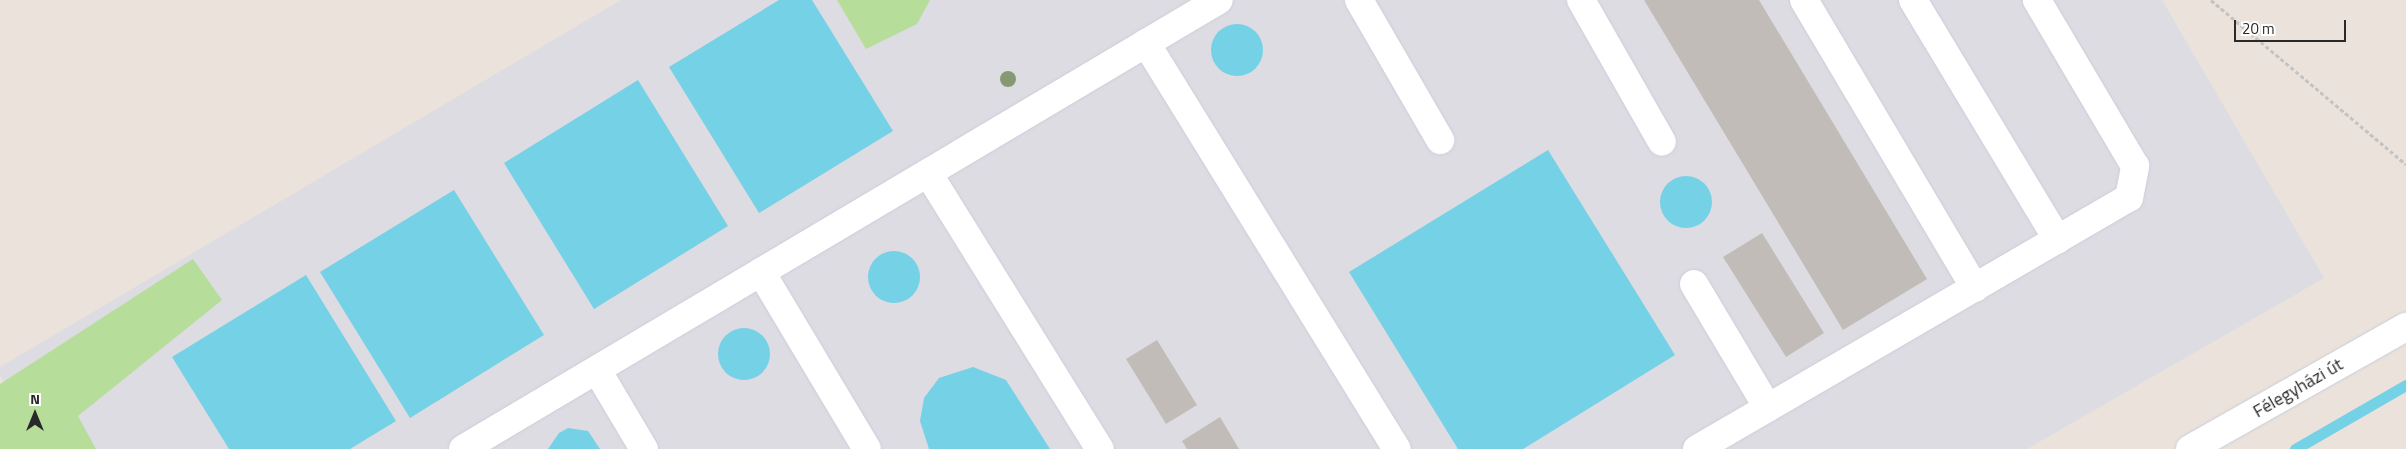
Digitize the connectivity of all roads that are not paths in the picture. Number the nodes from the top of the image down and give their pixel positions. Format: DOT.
graph roads {
  1 [pos="1219,0"];
  2 [pos="1359,0"];
  3 [pos="1580,0"];
  4 [pos="1804,0"];
  5 [pos="1913,0"];
  6 [pos="2037,0"];
  7 [pos="1146,43"];
  8 [pos="1440,140"];
  9 [pos="1662,142"];
  10 [pos="928,173"];
  11 [pos="2058,240"];
  12 [pos="761,272"];
  13 [pos="1694,284"];
  14 [pos="1975,288"];
  15 [pos="2406,327"];
  16 [pos="597,370"];
  17 [pos="1768,408"];
  18 [pos="464,449"];
  19 [pos="644,449"];
  20 [pos="867,449"];
  21 [pos="1100,449"];
  22 [pos="1397,449"];
  23 [pos="1697,449"];
  24 [pos="2190,449"];
  1 -- 7 [label="street"];
  2 -- 8 [label="street"];
  3 -- 9 [label="street"];
  4 -- 14 [label="street"];
  5 -- 11 [label="street"];
  6 -- 11 [label="street"];
  7 -- 10 [label="street"];
  7 -- 22 [label="street"];
  10 -- 12 [label="street"];
  10 -- 21 [label="street"];
  11 -- 14 [label="street"];
  12 -- 16 [label="street"];
  12 -- 20 [label="street"];
  13 -- 17 [label="street"];
  14 -- 17 [label="street"];
  15 -- 24 [label="street, Félegyházi út"];
  16 -- 18 [label="street"];
  16 -- 19 [label="street"];
  17 -- 23 [label="street"];
}
